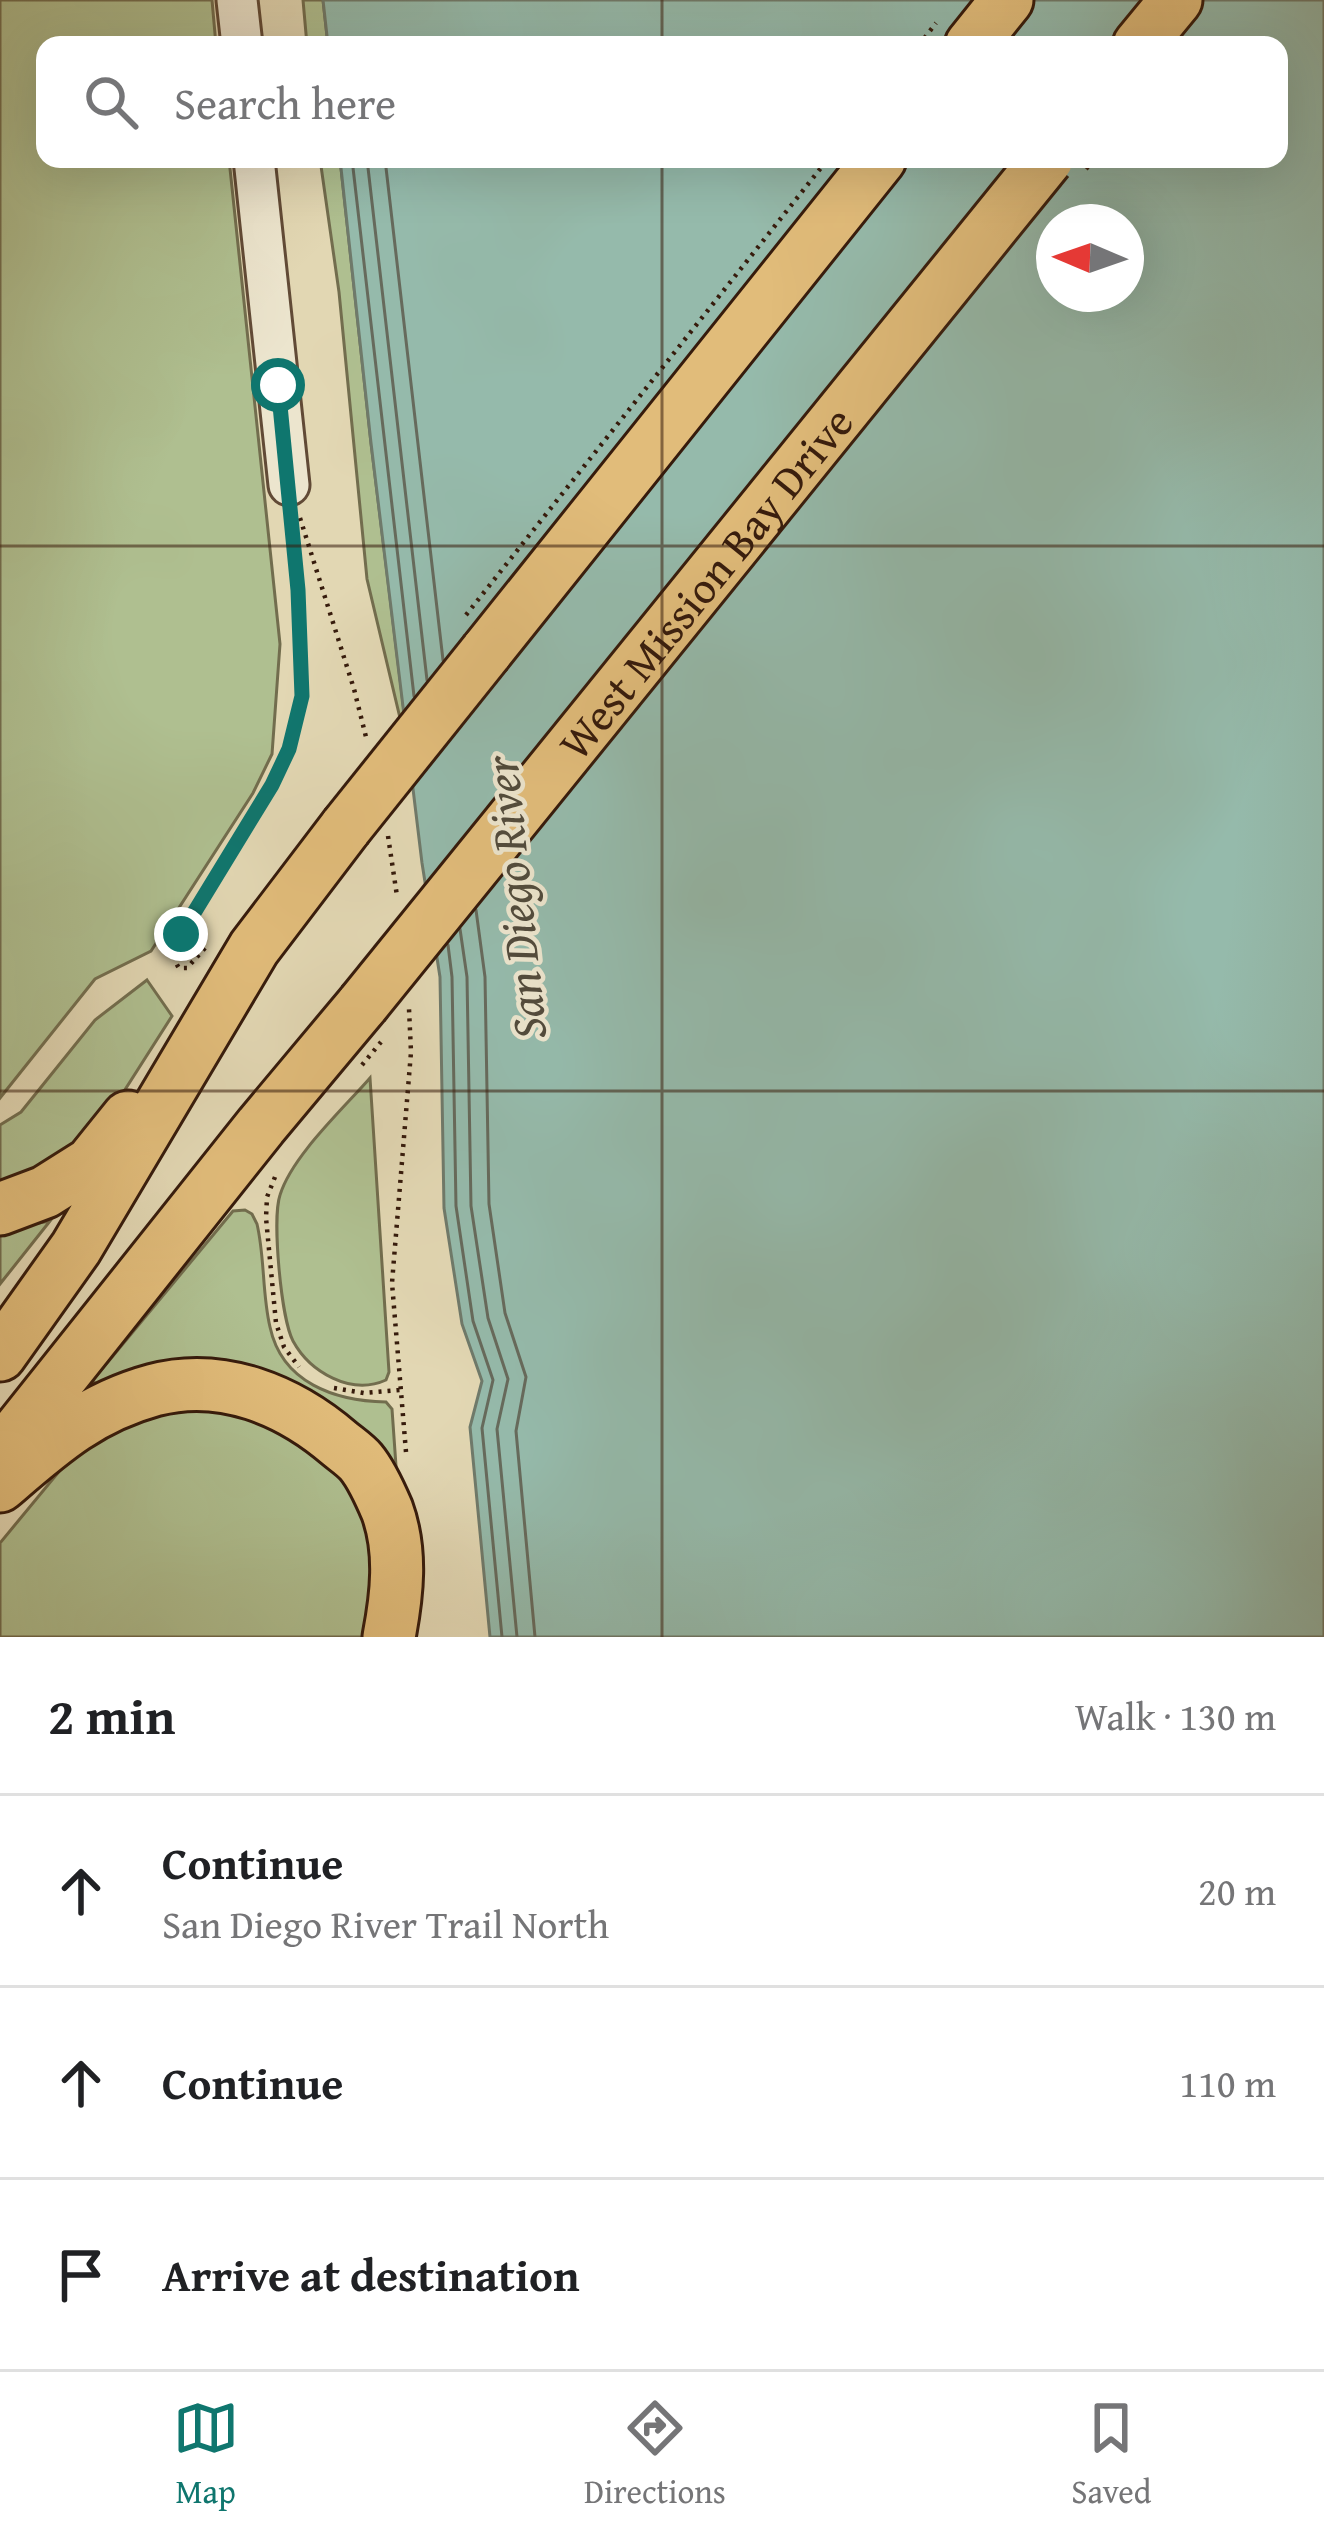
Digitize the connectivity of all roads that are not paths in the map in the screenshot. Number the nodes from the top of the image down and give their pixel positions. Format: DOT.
graph roads {
  1 [pos="237,0"];
  2 [pos="1007,0"];
  3 [pos="1176,0"];
  4 [pos="241,36"];
  5 [pos="978,36"];
  6 [pos="1146,36"];
  7 [pos="255,168"];
  8 [pos="873,168"];
  9 [pos="1040,168"];
  10 [pos="289,484"];
  11 [pos="213,1014"];
  12 [pos="0,1209"];
  13 [pos="0,1355"];
  14 [pos="0,1454"];
  15 [pos="0,1486"];
  16 [pos="389,1637"];
  1 -- 4 [label="street"];
  2 -- 5 [label="main road"];
  3 -- 6 [label="main road"];
  7 -- 10 [label="street"];
  8 -- 11 [label="main road, bridge"];
  9 -- 14 [label="main road, West Mission Bay Drive, bridge"];
  11 -- 12 [label="main road"];
  11 -- 13 [label="main road"];
  15 -- 16 [label="main road"];
}
